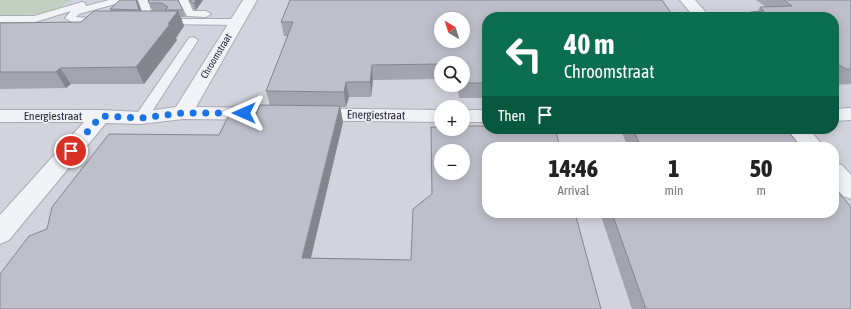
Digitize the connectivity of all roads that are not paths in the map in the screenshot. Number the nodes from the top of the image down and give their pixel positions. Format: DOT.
graph roads {
  1 [pos="99,0"];
  2 [pos="119,0"];
  3 [pos="143,0"];
  4 [pos="184,0"];
  5 [pos="687,0"];
  6 [pos="243,12"];
  7 [pos="698,12"];
  8 [pos="190,14"];
  9 [pos="0,19"];
  10 [pos="106,21"];
  11 [pos="137,21"];
  12 [pos="193,40"];
  13 [pos="183,113"];
  14 [pos="851,114"];
  15 [pos="839,115"];
  16 [pos="0,116"];
  17 [pos="101,116"];
  18 [pos="434,116"];
  19 [pos="470,116"];
  20 [pos="482,116"];
  21 [pos="141,118"];
  22 [pos="801,134"];
  23 [pos="809,142"];
  24 [pos="839,177"];
  25 [pos="851,190"];
  26 [pos="0,233"];
  1 -- 9 [label="lane"];
  2 -- 10 [label="lane"];
  3 -- 8 [label="lane"];
  4 -- 8 [label="lane"];
  5 -- 7 [label="street"];
  6 -- 8 [label="lane"];
  6 -- 11 [label="lane"];
  6 -- 13 [label="street, Chroomstraat"];
  12 -- 21 [label="lane"];
  13 -- 18 [label="street, Energiestraat"];
  13 -- 21 [label="street, Energiestraat"];
  14 -- 15 [label="street"];
  16 -- 17 [label="street, Energiestraat"];
  17 -- 21 [label="street, Energiestraat"];
  17 -- 26 [label="street"];
  19 -- 20 [label="street"];
  22 -- 23 [label="street"];
  24 -- 25 [label="street"];
}
